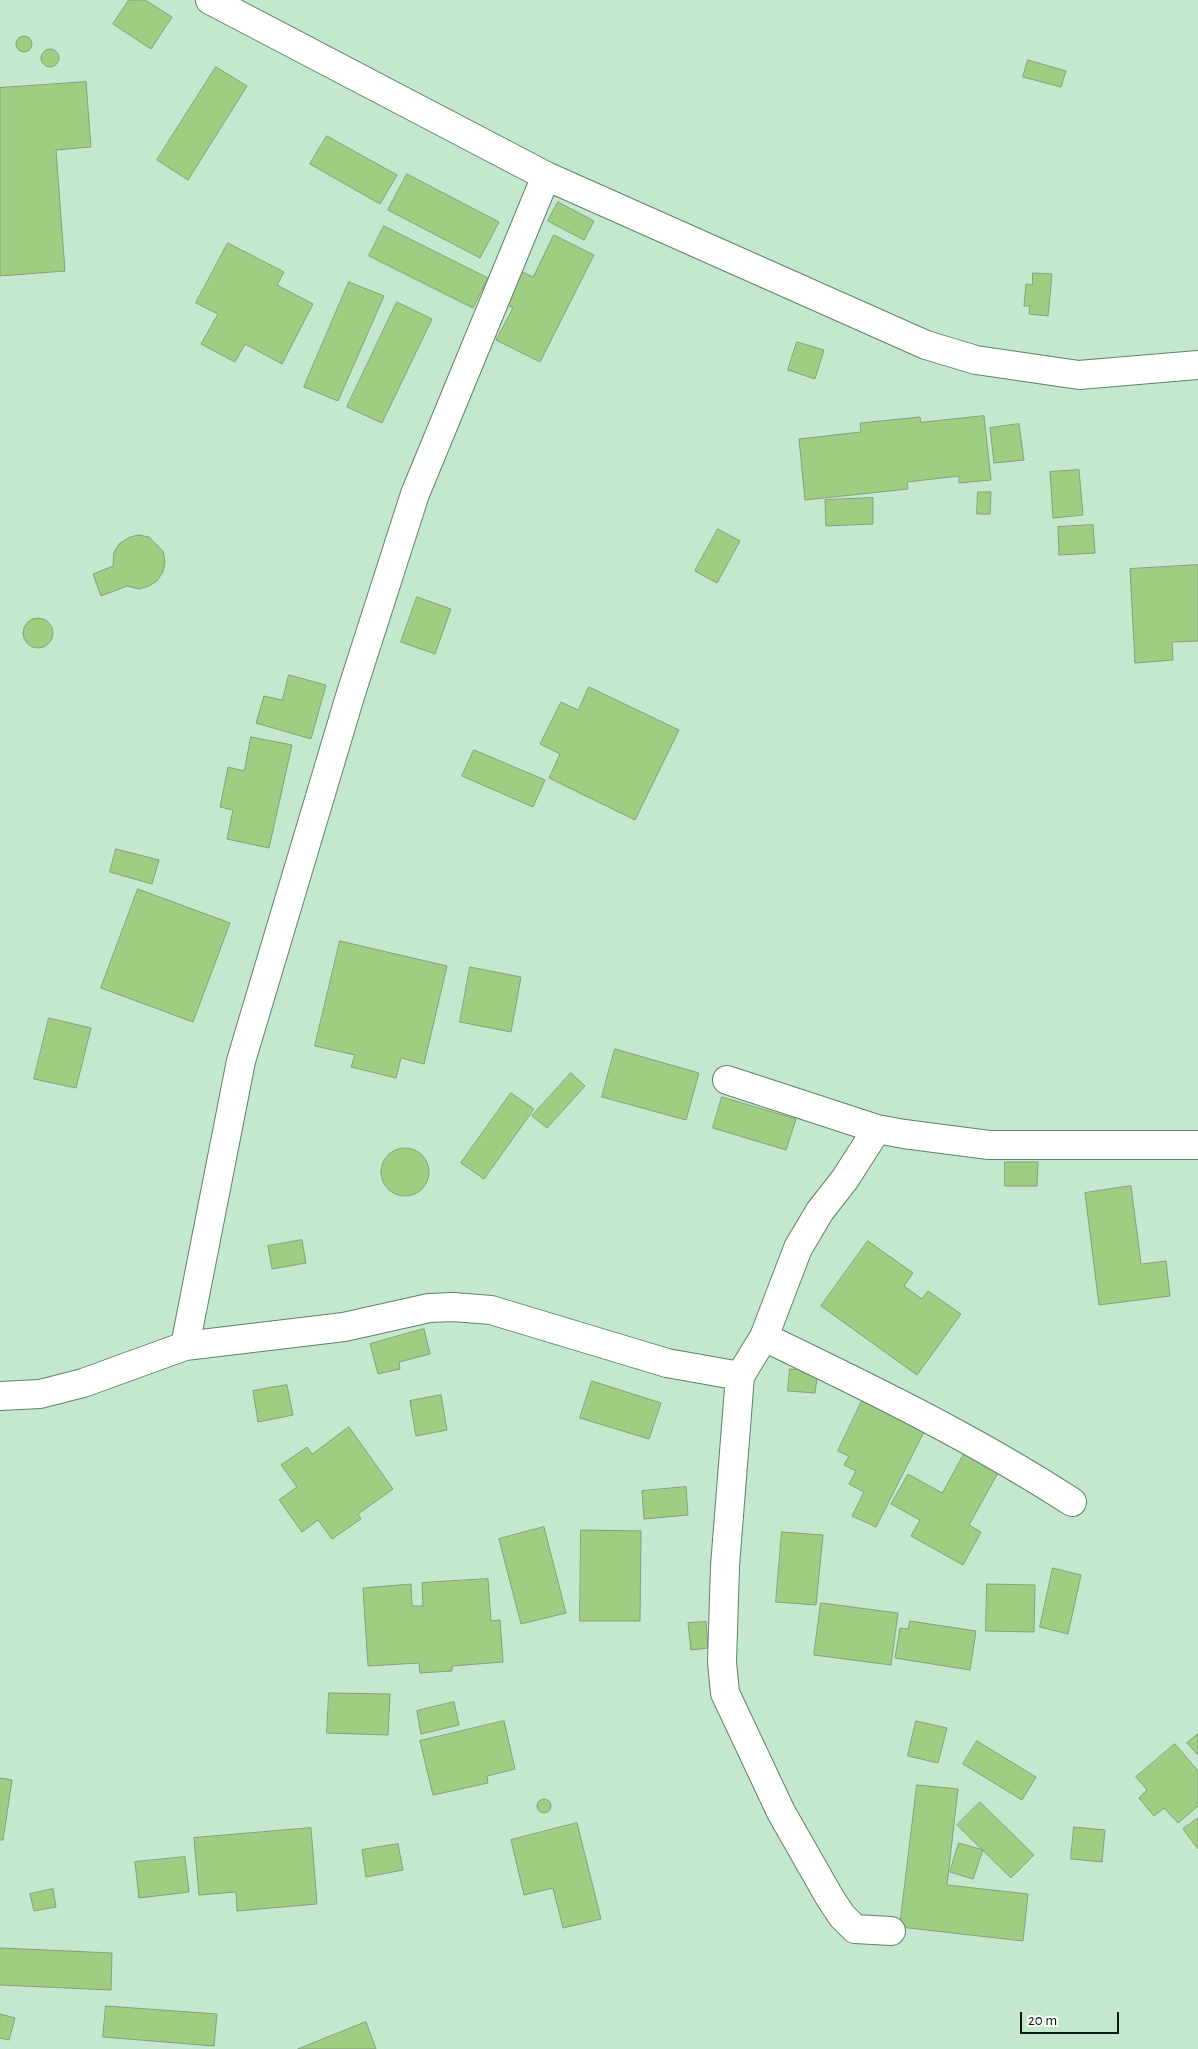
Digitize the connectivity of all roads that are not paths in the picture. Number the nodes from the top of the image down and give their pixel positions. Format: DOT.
graph roads {
  1 [pos="210,0"];
  2 [pos="546,176"];
  3 [pos="1198,365"];
  4 [pos="727,1080"];
  5 [pos="877,1129"];
  6 [pos="1198,1145"];
  7 [pos="764,1337"];
  8 [pos="185,1346"];
  9 [pos="740,1376"];
  10 [pos="0,1396"];
  11 [pos="1072,1502"];
  12 [pos="891,1931"];
  1 -- 2 [label="street"];
  2 -- 3 [label="street"];
  2 -- 8 [label="street"];
  4 -- 5 [label="street"];
  5 -- 6 [label="street"];
  5 -- 7 [label="street"];
  7 -- 9 [label="street"];
  7 -- 11 [label="street"];
  8 -- 9 [label="street"];
  8 -- 10 [label="street"];
  9 -- 12 [label="street"];
}
